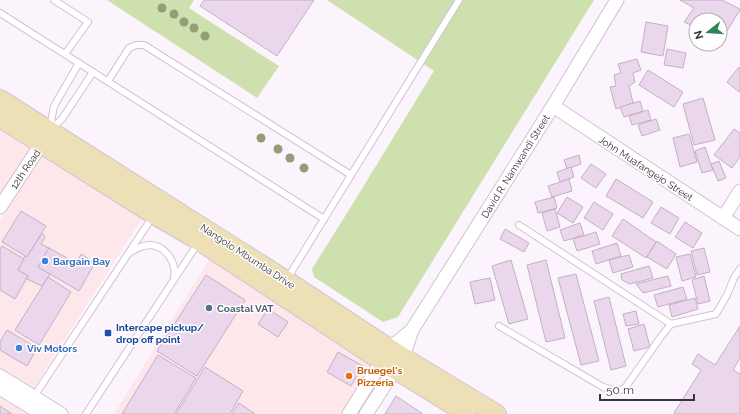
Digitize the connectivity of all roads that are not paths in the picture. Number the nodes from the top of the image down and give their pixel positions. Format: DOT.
graph roads {
  1 [pos="54,0"];
  2 [pos="459,0"];
  3 [pos="617,0"];
  4 [pos="0,13"];
  5 [pos="65,54"];
  6 [pos="79,63"];
  7 [pos="93,72"];
  8 [pos="108,81"];
  9 [pos="0,99"];
  10 [pos="553,106"];
  11 [pos="0,118"];
  12 [pos="46,137"];
  13 [pos="352,175"];
  14 [pos="740,191"];
  15 [pos="0,207"];
  16 [pos="158,208"];
  17 [pos="723,218"];
  18 [pos="324,219"];
  19 [pos="519,225"];
  20 [pos="740,229"];
  21 [pos="203,236"];
  22 [pos="129,253"];
  23 [pos="740,269"];
  24 [pos="173,282"];
  25 [pos="282,286"];
  26 [pos="671,324"];
  27 [pos="499,326"];
  28 [pos="392,359"];
  29 [pos="0,376"];
  30 [pos="0,388"];
  31 [pos="31,401"];
  32 [pos="42,414"];
  33 [pos="61,414"];
  34 [pos="86,414"];
  35 [pos="349,414"];
  36 [pos="366,414"];
  37 [pos="467,414"];
  38 [pos="497,414"];
  1 -- 5 [label="lane"];
  2 -- 13 [label="lane"];
  3 -- 10 [label="street, David R. Namwandi Street"];
  4 -- 5 [label="lane"];
  5 -- 6 [label="lane"];
  6 -- 7 [label="lane"];
  6 -- 12 [label="lane"];
  7 -- 8 [label="lane"];
  7 -- 12 [label="lane"];
  8 -- 13 [label="lane"];
  8 -- 18 [label="lane"];
  9 -- 12 [label="street, Nangolo Mbumba Drive"];
  10 -- 17 [label="street, John Muafangejo Street"];
  10 -- 28 [label="street, David R. Namwandi Street"];
  11 -- 12 [label="street, Nangolo Mbumba Drive"];
  12 -- 15 [label="street, 12th Road"];
  12 -- 16 [label="street, Nangolo Mbumba Drive"];
  13 -- 18 [label="lane"];
  14 -- 17 [label="street"];
  16 -- 21 [label="street, Nangolo Mbumba Drive"];
  16 -- 22 [label="lane"];
  17 -- 20 [label="street, John Muafangejo Street"];
  18 -- 25 [label="lane"];
  19 -- 26 [label="lane"];
  21 -- 24 [label="lane"];
  21 -- 25 [label="street, Nangolo Mbumba Drive"];
  22 -- 24 [label="lane"];
  22 -- 31 [label="lane"];
  23 -- 26 [label="lane"];
  24 -- 34 [label="lane"];
  25 -- 28 [label="street, Nangolo Mbumba Drive"];
  26 -- 27 [label="lane"];
  28 -- 35 [label="street, David R. Namwandi Street"];
  28 -- 36 [label="street, David R. Namwandi Street"];
  28 -- 37 [label="street, Nangolo Mbumba Drive"];
  28 -- 38 [label="street, Nangolo Mbumba Drive"];
  29 -- 31 [label="street"];
  30 -- 31 [label="street"];
  31 -- 32 [label="street"];
  31 -- 33 [label="street"];
}
